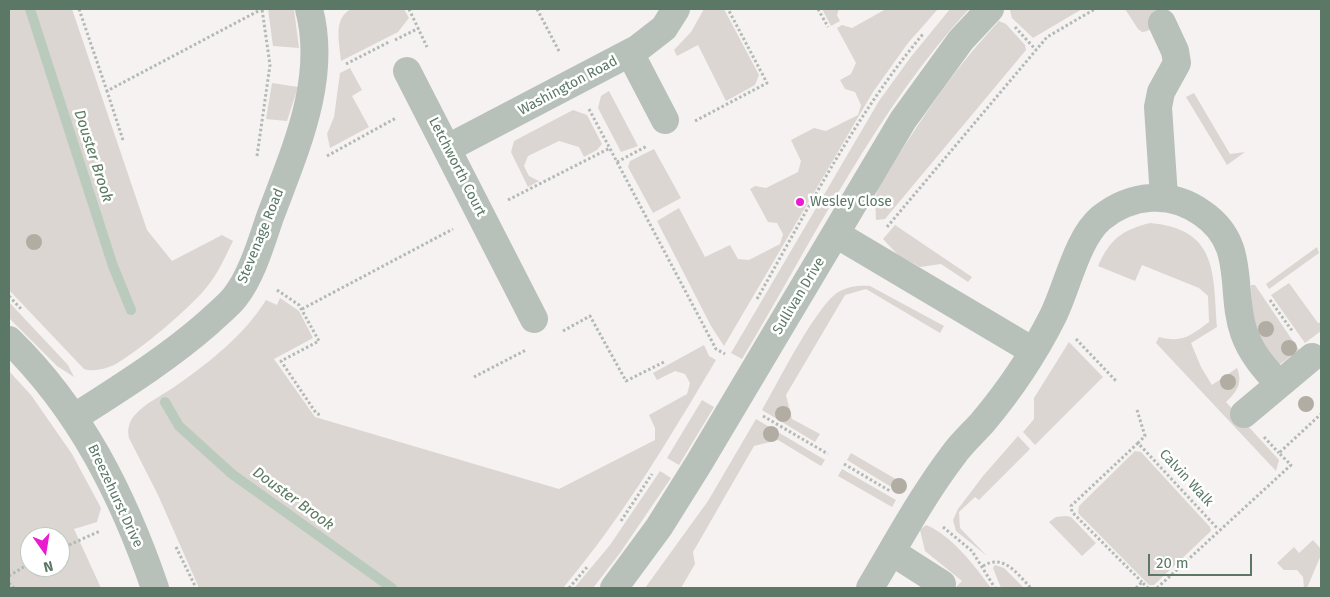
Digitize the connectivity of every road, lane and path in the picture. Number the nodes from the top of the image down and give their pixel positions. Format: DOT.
graph roads {
  1 [pos="78,9"];
  2 [pos="262,9"];
  3 [pos="309,9"];
  4 [pos="537,9"];
  5 [pos="676,9"];
  6 [pos="728,9"];
  7 [pos="818,9"];
  8 [pos="990,9"];
  9 [pos="1095,9"];
  10 [pos="1162,23"];
  11 [pos="1012,24"];
  12 [pos="929,27"];
  13 [pos="419,28"];
  14 [pos="828,28"];
  15 [pos="1036,50"];
  16 [pos="630,53"];
  17 [pos="407,71"];
  18 [pos="313,81"];
  19 [pos="575,82"];
  20 [pos="106,91"];
  21 [pos="424,103"];
  22 [pos="677,122"];
  23 [pos="123,140"];
  24 [pos="648,146"];
  25 [pos="448,148"];
  26 [pos="610,148"];
  27 [pos="256,160"];
  28 [pos="617,162"];
  29 [pos="284,178"];
  30 [pos="1164,197"];
  31 [pos="481,214"];
  32 [pos="836,234"];
  33 [pos="869,253"];
  34 [pos="1235,267"];
  35 [pos="754,304"];
  36 [pos="1053,316"];
  37 [pos="539,330"];
  38 [pos="9,340"];
  39 [pos="730,346"];
  40 [pos="1033,351"];
  41 [pos="725,354"];
  42 [pos="1312,357"];
  43 [pos="666,361"];
  44 [pos="720,362"];
  45 [pos="474,377"];
  46 [pos="1117,382"];
  47 [pos="1278,383"];
  48 [pos="737,401"];
  49 [pos="1137,410"];
  50 [pos="1244,414"];
  51 [pos="1321,414"];
  52 [pos="320,415"];
  53 [pos="75,417"];
  54 [pos="1138,443"];
  55 [pos="828,454"];
  56 [pos="655,469"];
  57 [pos="128,518"];
  58 [pos="616,529"];
  59 [pos="1218,529"];
  60 [pos="70,544"];
  61 [pos="892,552"];
  62 [pos="592,561"];
  63 [pos="983,566"];
  64 [pos="20,569"];
  65 [pos="9,576"];
  66 [pos="1142,582"];
  67 [pos="9,583"];
  68 [pos="942,584"];
  69 [pos="14,588"];
  70 [pos="155,588"];
  71 [pos="569,588"];
  72 [pos="614,588"];
  73 [pos="870,588"];
  74 [pos="1031,588"];
  75 [pos="1136,588"];
  76 [pos="1148,588"];
  77 [pos="1157,588"];
  1 -- 20 [label="path"];
  2 -- 20 [label="path"];
  2 -- 27 [label="path"];
  3 -- 18 [label="street, Stevenage Road"];
  4 -- 19 [label="path"];
  5 -- 16 [label="street, Washington Road"];
  6 -- 22 [label="path"];
  7 -- 14 [label="path"];
  8 -- 32 [label="street, Sullivan Drive"];
  9 -- 15 [label="path"];
  10 -- 30 [label="street"];
  11 -- 15 [label="path"];
  12 -- 35 [label="path"];
  13 -- 18 [label="path"];
  15 -- 33 [label="path"];
  16 -- 19 [label="street, Washington Road"];
  16 -- 22 [label="street"];
  17 -- 21 [label="street"];
  18 -- 29 [label="street, Stevenage Road"];
  19 -- 25 [label="street, Washington Road"];
  19 -- 26 [label="path"];
  20 -- 23 [label="path"];
  21 -- 25 [label="street, Letchworth Court"];
  21 -- 29 [label="path, Letchworth Court"];
  24 -- 28 [label="path"];
  25 -- 31 [label="street, Letchworth Court"];
  26 -- 28 [label="path"];
  26 -- 31 [label="path"];
  28 -- 41 [label="path"];
  29 -- 53 [label="street, Stevenage Road"];
  30 -- 34 [label="street"];
  30 -- 36 [label="street"];
  31 -- 37 [label="street, Letchworth Court"];
  31 -- 52 [label="path"];
  32 -- 33 [label="street"];
  32 -- 48 [label="street, Sullivan Drive"];
  33 -- 40 [label="street"];
  34 -- 42 [label="path"];
  34 -- 47 [label="street"];
  36 -- 40 [label="street"];
  36 -- 46 [label="path"];
  37 -- 43 [label="path"];
  37 -- 45 [label="path"];
  38 -- 53 [label="street, Breezehurst Drive"];
  39 -- 41 [label="path"];
  40 -- 61 [label="street"];
  41 -- 44 [label="path"];
  42 -- 47 [label="street"];
  47 -- 50 [label="street"];
  48 -- 55 [label="path"];
  48 -- 72 [label="street, Sullivan Drive"];
  49 -- 54 [label="path"];
  51 -- 59 [label="path"];
  53 -- 57 [label="street, Breezehurst Drive"];
  54 -- 59 [label="path, Calvin Walk"];
  54 -- 66 [label="path"];
  56 -- 58 [label="path"];
  57 -- 60 [label="path"];
  57 -- 70 [label="street, Breezehurst Drive"];
  59 -- 77 [label="path"];
  61 -- 68 [label="street"];
  61 -- 73 [label="street"];
  62 -- 71 [label="path"];
  63 -- 74 [label="path"];
  64 -- 65 [label="path"];
  66 -- 75 [label="path"];
  66 -- 76 [label="path"];
  67 -- 69 [label="path"];
}
